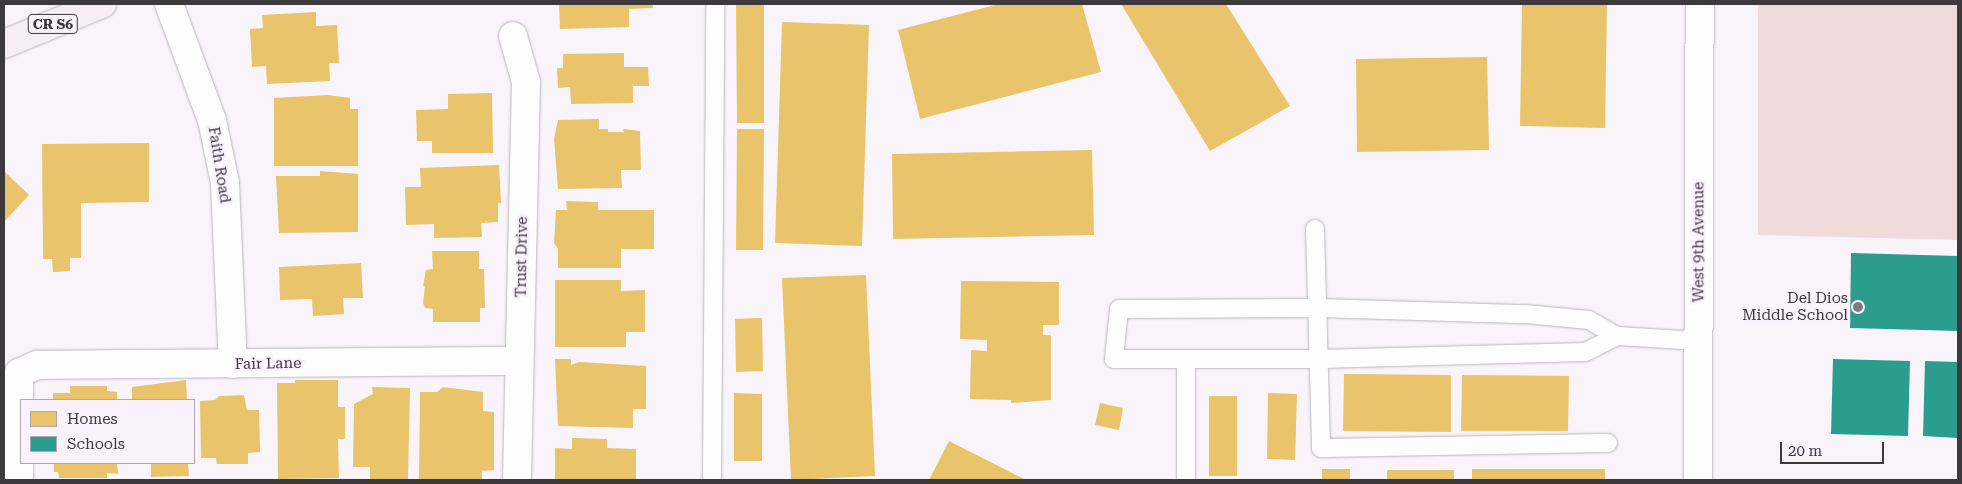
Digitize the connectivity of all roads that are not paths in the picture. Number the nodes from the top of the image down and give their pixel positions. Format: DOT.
graph roads {
  1 [pos="102,4"];
  2 [pos="169,4"];
  3 [pos="715,4"];
  4 [pos="1700,4"];
  5 [pos="513,36"];
  6 [pos="4,44"];
  7 [pos="1315,229"];
  8 [pos="1319,308"];
  9 [pos="1617,336"];
  10 [pos="1699,341"];
  11 [pos="1318,358"];
  12 [pos="1186,360"];
  13 [pos="520,361"];
  14 [pos="233,364"];
  15 [pos="1608,443"];
  16 [pos="19,480"];
  17 [pos="518,480"];
  18 [pos="712,480"];
  19 [pos="1186,480"];
  20 [pos="1698,480"];
  1 -- 6 [label="main road, CR S6"];
  2 -- 14 [label="street, Faith Road"];
  3 -- 18 [label="lane"];
  4 -- 10 [label="street, West 9th Avenue"];
  5 -- 13 [label="street, Trust Drive"];
  7 -- 8 [label="lane"];
  8 -- 9 [label="lane"];
  8 -- 11 [label="lane"];
  8 -- 12 [label="lane"];
  9 -- 10 [label="lane"];
  9 -- 11 [label="lane"];
  10 -- 20 [label="street, West 9th Avenue"];
  11 -- 12 [label="lane"];
  11 -- 15 [label="lane"];
  12 -- 19 [label="lane"];
  13 -- 14 [label="street, Fair Lane"];
  13 -- 17 [label="street, Trust Drive"];
  14 -- 16 [label="street, Fair Lane"];
}
